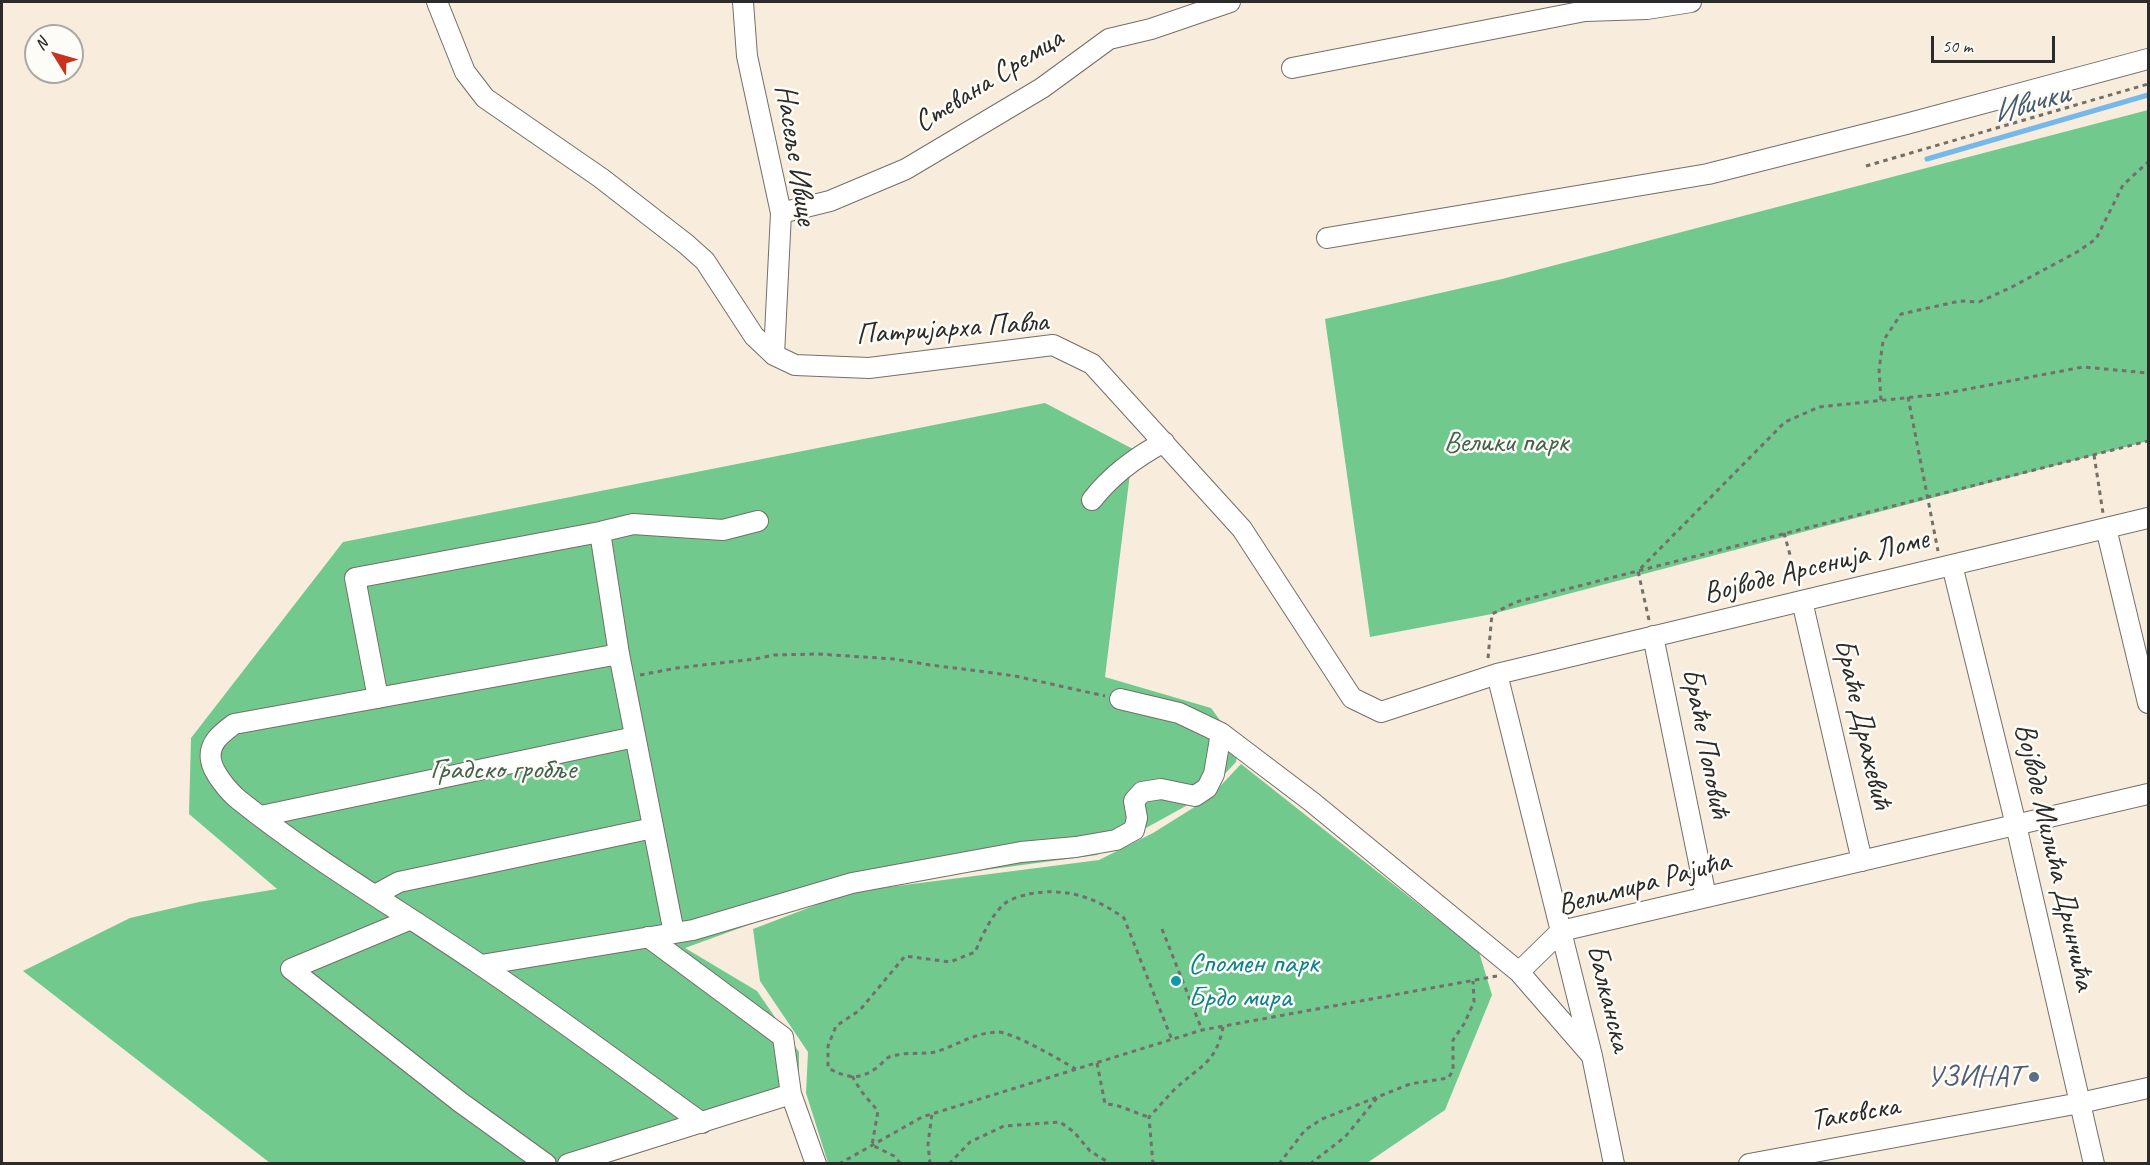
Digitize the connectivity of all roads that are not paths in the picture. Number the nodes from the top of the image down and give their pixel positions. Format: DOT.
graph roads {
  1 [pos="437,2"];
  2 [pos="743,2"];
  3 [pos="1230,2"];
  4 [pos="1691,2"];
  5 [pos="2148,59"];
  6 [pos="1292,68"];
  7 [pos="781,213"];
  8 [pos="1326,238"];
  9 [pos="774,356"];
  10 [pos="1164,442"];
  11 [pos="1092,500"];
  12 [pos="2148,518"];
  13 [pos="758,521"];
  14 [pos="2106,528"];
  15 [pos="600,532"];
  16 [pos="1947,566"];
  17 [pos="1802,601"];
  18 [pos="1653,636"];
  19 [pos="619,654"];
  20 [pos="1492,676"];
  21 [pos="378,698"];
  22 [pos="1120,699"];
  23 [pos="2148,703"];
  24 [pos="1221,733"];
  25 [pos="635,737"];
  26 [pos="2148,794"];
  27 [pos="261,816"];
  28 [pos="2016,825"];
  29 [pos="653,828"];
  30 [pos="1862,861"];
  31 [pos="375,895"];
  32 [pos="1706,897"];
  33 [pos="411,919"];
  34 [pos="1561,931"];
  35 [pos="674,933"];
  36 [pos="648,937"];
  37 [pos="481,965"];
  38 [pos="1519,972"];
  39 [pos="1592,1056"];
  40 [pos="2148,1088"];
  41 [pos="791,1094"];
  42 [pos="2080,1103"];
  43 [pos="702,1123"];
  44 [pos="546,1164"];
  45 [pos="568,1164"];
  46 [pos="816,1164"];
  47 [pos="1614,1164"];
  48 [pos="1749,1164"];
  49 [pos="2094,1164"];
  1 -- 9 [label="street, Патријарха Павла"];
  2 -- 7 [label="street, Насеље Ивице"];
  3 -- 7 [label="street, Стевана Сремца"];
  4 -- 6 [label="street"];
  5 -- 8 [label="street"];
  7 -- 9 [label="street, Насеље Ивице"];
  9 -- 10 [label="street, Патријарха Павла"];
  10 -- 11 [label="street"];
  10 -- 20 [label="street, Патријарха Павла"];
  12 -- 14 [label="street, Војводе Арсенија Ломе"];
  13 -- 15 [label="street"];
  14 -- 16 [label="street, Војводе Арсенија Ломе"];
  14 -- 23 [label="street"];
  15 -- 19 [label="street"];
  15 -- 21 [label="street"];
  16 -- 17 [label="street, Војводе Арсенија Ломе"];
  16 -- 28 [label="street, Војводе Милића Дринчића"];
  17 -- 18 [label="street, Војводе Арсенија Ломе"];
  17 -- 30 [label="street, Браће Дражевић"];
  18 -- 20 [label="street, Војводе Арсенија Ломе"];
  18 -- 32 [label="street, Браће Поповић"];
  19 -- 21 [label="street"];
  19 -- 25 [label="street"];
  20 -- 34 [label="street, Балканска"];
  21 -- 27 [label="street"];
  22 -- 24 [label="street"];
  24 -- 35 [label="street"];
  24 -- 38 [label="street"];
  25 -- 27 [label="street"];
  25 -- 29 [label="street"];
  26 -- 28 [label="street, Велимира Рајића"];
  27 -- 31 [label="street"];
  28 -- 30 [label="street, Велимира Рајића"];
  28 -- 42 [label="street, Војводе Милића Дринчића"];
  29 -- 31 [label="street"];
  29 -- 35 [label="street"];
  30 -- 32 [label="street, Велимира Рајића"];
  31 -- 33 [label="street"];
  32 -- 34 [label="street, Велимира Рајића"];
  33 -- 37 [label="street"];
  33 -- 44 [label="street"];
  34 -- 38 [label="street, Велимира Рајића"];
  34 -- 39 [label="street, Балканска"];
  35 -- 36 [label="street"];
  36 -- 37 [label="street"];
  36 -- 41 [label="street"];
  37 -- 43 [label="street"];
  38 -- 39 [label="street"];
  39 -- 47 [label="street, Балканска"];
  40 -- 42 [label="street, Таковска"];
  41 -- 43 [label="street"];
  41 -- 46 [label="street"];
  42 -- 48 [label="street, Таковска"];
  42 -- 49 [label="street, Војводе Милића Дринчића"];
  43 -- 45 [label="street"];
}
